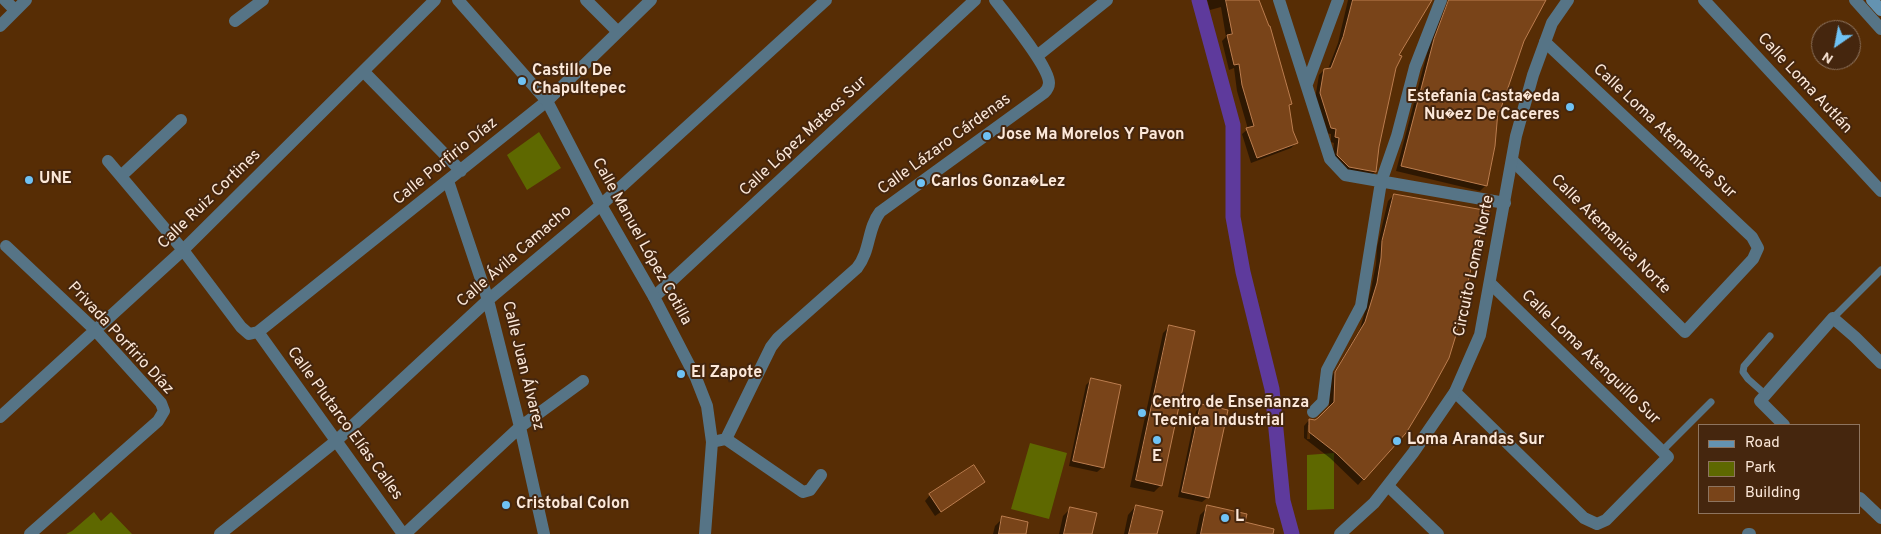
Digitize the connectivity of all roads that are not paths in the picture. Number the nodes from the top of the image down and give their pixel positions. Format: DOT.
graph roads {
  1 [pos="26,0"];
  2 [pos="263,0"];
  3 [pos="436,0"];
  4 [pos="458,0"];
  5 [pos="586,0"];
  6 [pos="651,0"];
  7 [pos="826,0"];
  8 [pos="975,0"];
  9 [pos="996,0"];
  10 [pos="1107,0"];
  11 [pos="1279,0"];
  12 [pos="1338,0"];
  13 [pos="1441,0"];
  14 [pos="1568,0"];
  15 [pos="1704,0"];
  16 [pos="1855,0"];
  17 [pos="1872,0"];
  18 [pos="2,1"];
  19 [pos="15,10"];
  20 [pos="1881,10"];
  21 [pos="235,21"];
  22 [pos="0,26"];
  23 [pos="1881,29"];
  24 [pos="618,32"];
  25 [pos="1545,42"];
  26 [pos="1037,56"];
  27 [pos="364,72"];
  28 [pos="1307,84"];
  29 [pos="546,101"];
  30 [pos="181,120"];
  31 [pos="1512,160"];
  32 [pos="108,161"];
  33 [pos="461,170"];
  34 [pos="121,176"];
  35 [pos="448,181"];
  36 [pos="1381,182"];
  37 [pos="1881,191"];
  38 [pos="1505,203"];
  39 [pos="600,205"];
  40 [pos="6,246"];
  41 [pos="183,250"];
  42 [pos="1881,270"];
  43 [pos="1490,283"];
  44 [pos="654,297"];
  45 [pos="488,300"];
  46 [pos="1833,318"];
  47 [pos="95,330"];
  48 [pos="1685,332"];
  49 [pos="254,333"];
  50 [pos="1770,336"];
  51 [pos="1881,362"];
  52 [pos="583,381"];
  53 [pos="1455,392"];
  54 [pos="1763,398"];
  55 [pos="1711,402"];
  56 [pos="1312,412"];
  57 [pos="0,417"];
  58 [pos="1783,424"];
  59 [pos="520,427"];
  60 [pos="726,439"];
  61 [pos="336,441"];
  62 [pos="712,442"];
  63 [pos="1665,454"];
  64 [pos="821,475"];
  65 [pos="1388,486"];
  66 [pos="1861,499"];
  67 [pos="1881,518"];
  68 [pos="30,534"];
  69 [pos="220,534"];
  70 [pos="404,534"];
  71 [pos="544,534"];
  72 [pos="705,534"];
  73 [pos="1340,534"];
  74 [pos="1438,534"];
  1 -- 19 [label="street"];
  2 -- 21 [label="street"];
  3 -- 27 [label="street, Calle Ruiz Cortines"];
  4 -- 29 [label="street, Calle Manuel López Cotilla"];
  5 -- 24 [label="street"];
  6 -- 24 [label="street, Calle Porfirio Díaz"];
  7 -- 39 [label="street, Calle Ávila Camacho"];
  8 -- 44 [label="street, Calle López Mateos Sur"];
  9 -- 26 [label="street"];
  10 -- 26 [label="street"];
  11 -- 28 [label="street"];
  12 -- 28 [label="street"];
  13 -- 36 [label="street"];
  14 -- 25 [label="street, Circuito Loma Norte"];
  15 -- 37 [label="street, Calle Loma Autlán"];
  16 -- 23 [label="street"];
  17 -- 20 [label="main road"];
  18 -- 19 [label="street"];
  19 -- 22 [label="street"];
  24 -- 29 [label="street, Calle Porfirio Díaz"];
  25 -- 31 [label="street, Circuito Loma Norte"];
  25 -- 48 [label="street, Calle Loma Atemanica Sur"];
  26 -- 60 [label="street, Calle Lázaro Cárdenas"];
  27 -- 33 [label="street"];
  27 -- 41 [label="street, Calle Ruiz Cortines"];
  28 -- 36 [label="street"];
  29 -- 33 [label="street, Calle Porfirio Díaz"];
  29 -- 39 [label="street, Calle Manuel López Cotilla"];
  30 -- 34 [label="street"];
  31 -- 38 [label="street, Circuito Loma Norte"];
  31 -- 48 [label="street, Calle Atemanica Norte"];
  32 -- 34 [label="street, Calle Plutarco Elías Calles"];
  33 -- 35 [label="street, Calle Porfirio Díaz"];
  34 -- 41 [label="street, Calle Plutarco Elías Calles"];
  35 -- 45 [label="street, Calle Juan Álvarez"];
  35 -- 49 [label="street, Calle Porfirio Díaz"];
  36 -- 38 [label="street"];
  36 -- 56 [label="street"];
  38 -- 43 [label="street, Circuito Loma Norte"];
  39 -- 44 [label="street, Calle Manuel López Cotilla"];
  39 -- 45 [label="street, Calle Ávila Camacho"];
  40 -- 47 [label="street, Privada Porfirio Díaz"];
  41 -- 47 [label="street, Calle Ruiz Cortines"];
  41 -- 49 [label="street, Calle Plutarco Elías Calles"];
  42 -- 46 [label="lane"];
  43 -- 53 [label="street, Circuito Loma Norte"];
  43 -- 63 [label="street, Calle Loma Atenguillo Sur"];
  44 -- 62 [label="street, Calle Manuel López Cotilla"];
  45 -- 59 [label="street, Calle Juan Álvarez"];
  45 -- 61 [label="street, Calle Ávila Camacho"];
  46 -- 51 [label="street"];
  46 -- 54 [label="street"];
  47 -- 57 [label="street, Calle Ruiz Cortines"];
  47 -- 68 [label="street, Privada Porfirio Díaz"];
  49 -- 61 [label="street, Calle Plutarco Elías Calles"];
  50 -- 54 [label="lane"];
  52 -- 59 [label="street"];
  53 -- 63 [label="street"];
  53 -- 65 [label="street, Circuito Loma Norte"];
  54 -- 58 [label="street"];
  55 -- 63 [label="lane"];
  59 -- 70 [label="street"];
  59 -- 71 [label="street, Calle Juan Álvarez"];
  60 -- 62 [label="street"];
  60 -- 64 [label="street"];
  61 -- 69 [label="street, Calle Ávila Camacho"];
  61 -- 70 [label="street, Calle Plutarco Elías Calles"];
  62 -- 72 [label="street, Calle Manuel López Cotilla"];
  65 -- 73 [label="street, Circuito Loma Norte"];
  65 -- 74 [label="street"];
  66 -- 67 [label="street"];
}
